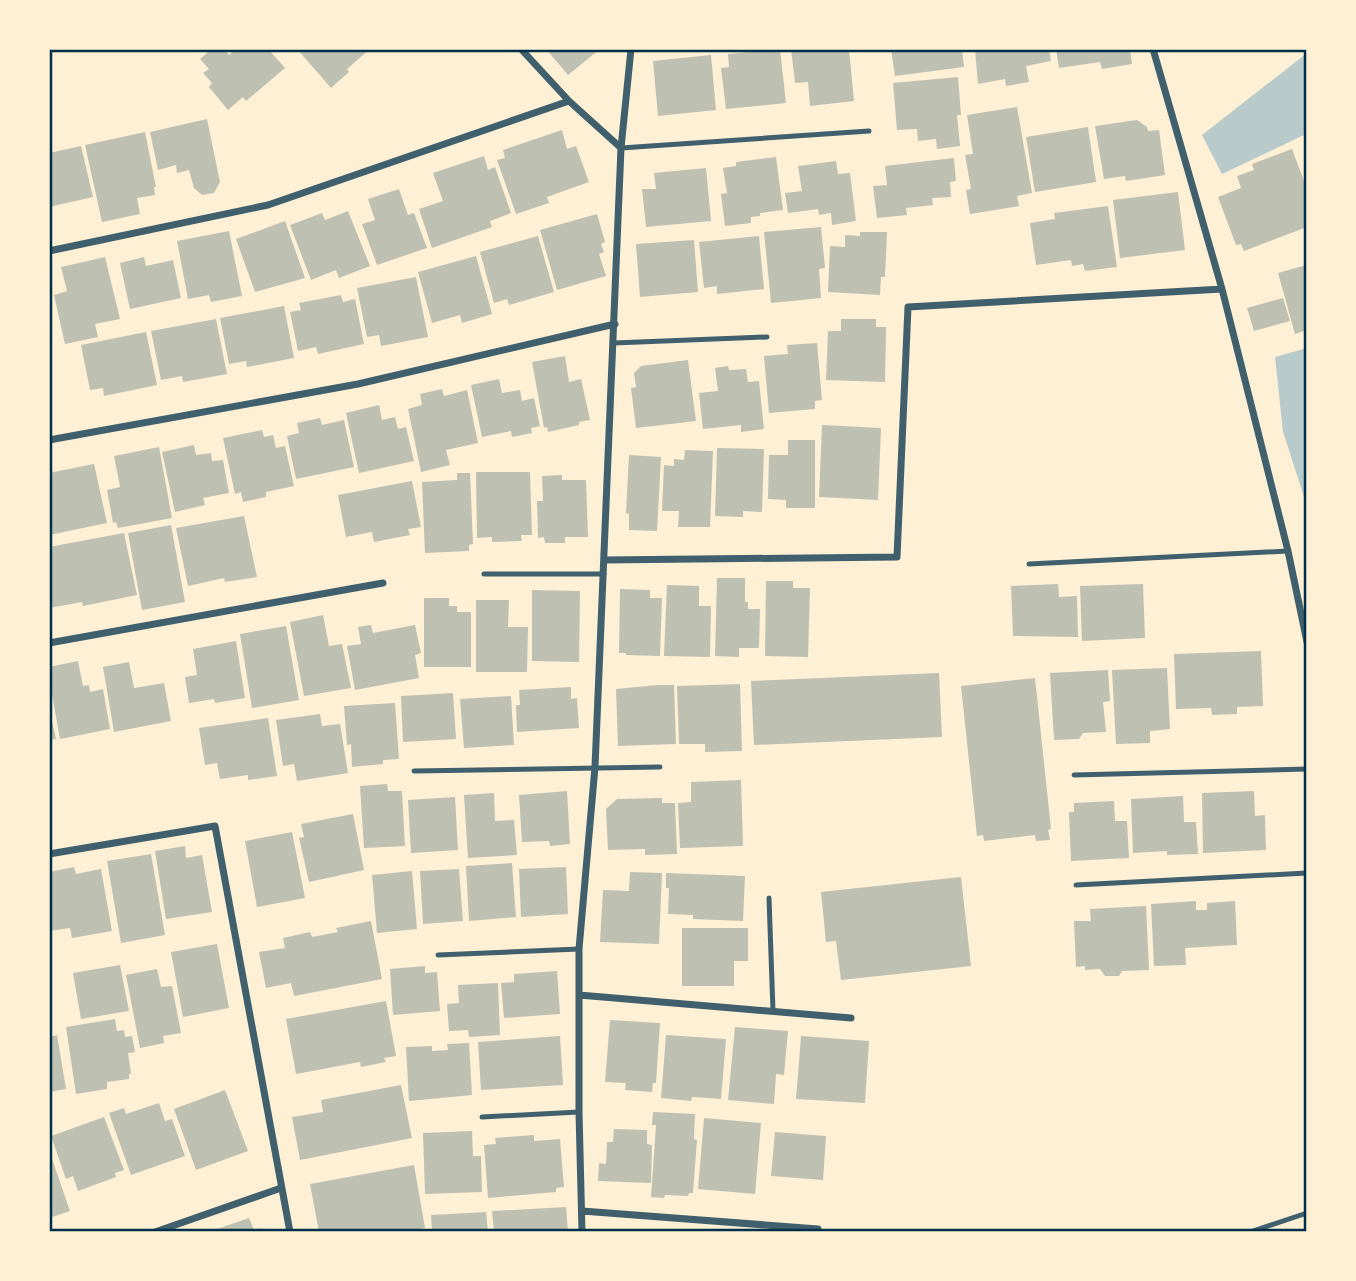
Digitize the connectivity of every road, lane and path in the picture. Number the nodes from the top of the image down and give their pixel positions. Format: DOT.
graph roads {
  1 [pos="522,49"];
  2 [pos="631,49"];
  3 [pos="1153,49"];
  4 [pos="569,101"];
  5 [pos="869,131"];
  6 [pos="621,148"];
  7 [pos="49,251"];
  8 [pos="1222,289"];
  9 [pos="615,324"];
  10 [pos="767,337"];
  11 [pos="614,342"];
  12 [pos="49,440"];
  13 [pos="1288,551"];
  14 [pos="604,560"];
  15 [pos="1029,564"];
  16 [pos="484,574"];
  17 [pos="604,574"];
  18 [pos="383,583"];
  19 [pos="1307,642"];
  20 [pos="49,643"];
  21 [pos="595,767"];
  22 [pos="660,767"];
  23 [pos="1307,769"];
  24 [pos="414,771"];
  25 [pos="1074,775"];
  26 [pos="49,854"];
  27 [pos="1307,873"];
  28 [pos="1076,886"];
  29 [pos="769,898"];
  30 [pos="579,949"];
  31 [pos="438,955"];
  32 [pos="579,995"];
  33 [pos="773,1011"];
  34 [pos="851,1018"];
  35 [pos="579,1112"];
  36 [pos="482,1117"];
  37 [pos="281,1188"];
  38 [pos="582,1211"];
  39 [pos="1307,1213"];
  40 [pos="818,1229"];
  41 [pos="155,1232"];
  42 [pos="290,1232"];
  43 [pos="583,1232"];
  44 [pos="1250,1232"];
  1 -- 4 [label="street"];
  2 -- 6 [label="street"];
  3 -- 8 [label="street"];
  4 -- 6 [label="street"];
  4 -- 7 [label="street"];
  5 -- 6 [label="lane"];
  6 -- 9 [label="street"];
  8 -- 13 [label="street"];
  8 -- 14 [label="street"];
  9 -- 11 [label="street"];
  9 -- 12 [label="street"];
  10 -- 11 [label="lane"];
  11 -- 14 [label="street"];
  13 -- 15 [label="lane"];
  13 -- 19 [label="street"];
  14 -- 17 [label="street"];
  16 -- 17 [label="lane"];
  17 -- 21 [label="street"];
  18 -- 20 [label="street"];
  21 -- 22 [label="lane"];
  21 -- 24 [label="lane"];
  21 -- 30 [label="street"];
  23 -- 25 [label="lane"];
  26 -- 37 [label="street"];
  27 -- 28 [label="lane"];
  29 -- 33 [label="lane"];
  30 -- 31 [label="lane"];
  30 -- 32 [label="street"];
  32 -- 33 [label="street"];
  32 -- 35 [label="street"];
  33 -- 34 [label="street"];
  35 -- 36 [label="lane"];
  35 -- 38 [label="street"];
  37 -- 41 [label="street"];
  37 -- 42 [label="street"];
  38 -- 40 [label="street"];
  38 -- 43 [label="street"];
  39 -- 44 [label="lane"];
}
